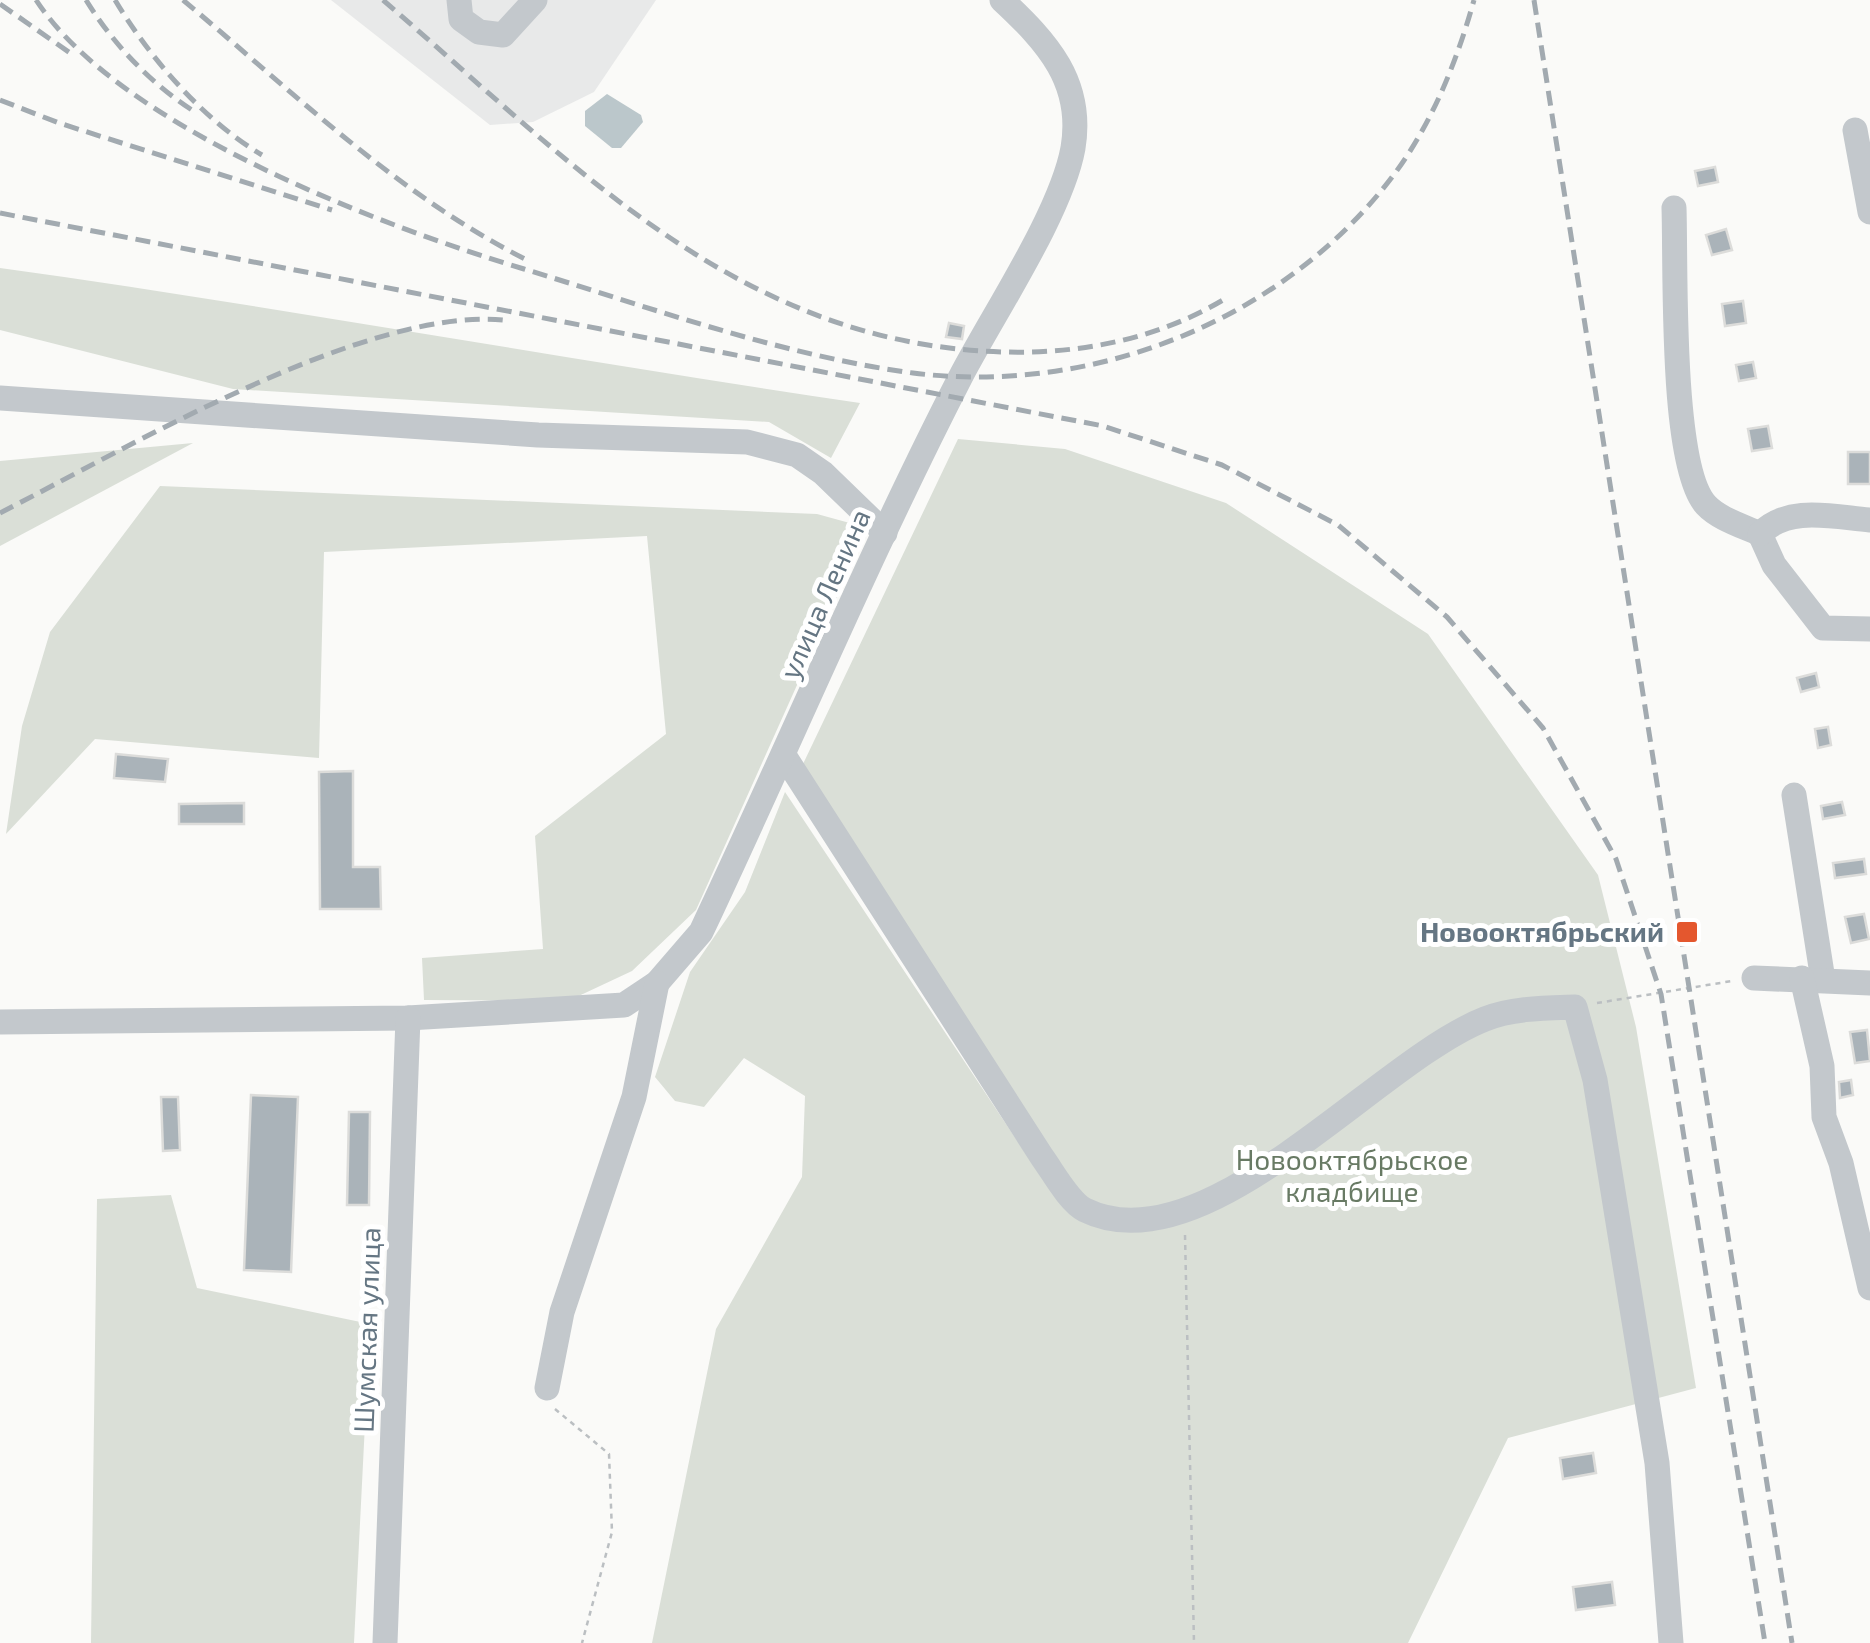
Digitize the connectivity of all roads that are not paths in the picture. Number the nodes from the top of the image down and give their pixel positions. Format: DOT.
graph roads {
  1 [pos="459,0"];
  2 [pos="535,0"];
  3 [pos="1002,0"];
  4 [pos="1855,130"];
  5 [pos="1674,208"];
  6 [pos="1870,212"];
  7 [pos="0,398"];
  8 [pos="1870,520"];
  9 [pos="885,533"];
  10 [pos="1760,534"];
  11 [pos="1870,629"];
  12 [pos="784,757"];
  13 [pos="1794,796"];
  14 [pos="1754,978"];
  15 [pos="1812,979"];
  16 [pos="658,983"];
  17 [pos="1870,983"];
  18 [pos="408,1018"];
  19 [pos="0,1022"];
  20 [pos="1870,1288"];
  21 [pos="547,1388"];
  22 [pos="385,1643"];
  23 [pos="1671,1643"];
  1 -- 2 [label="street"];
  3 -- 9 [label="street, улица Ленина"];
  4 -- 6 [label="street"];
  5 -- 10 [label="street"];
  7 -- 9 [label="street"];
  8 -- 10 [label="street"];
  9 -- 12 [label="street, улица Ленина"];
  10 -- 11 [label="street"];
  12 -- 16 [label="street, улица Ленина"];
  12 -- 23 [label="street"];
  13 -- 15 [label="street"];
  14 -- 15 [label="street"];
  15 -- 17 [label="street"];
  15 -- 20 [label="street"];
  16 -- 18 [label="street, улица Ленина"];
  16 -- 21 [label="street"];
  18 -- 19 [label="street, улица Ленина"];
  18 -- 22 [label="street, Шумская улица"];
}
